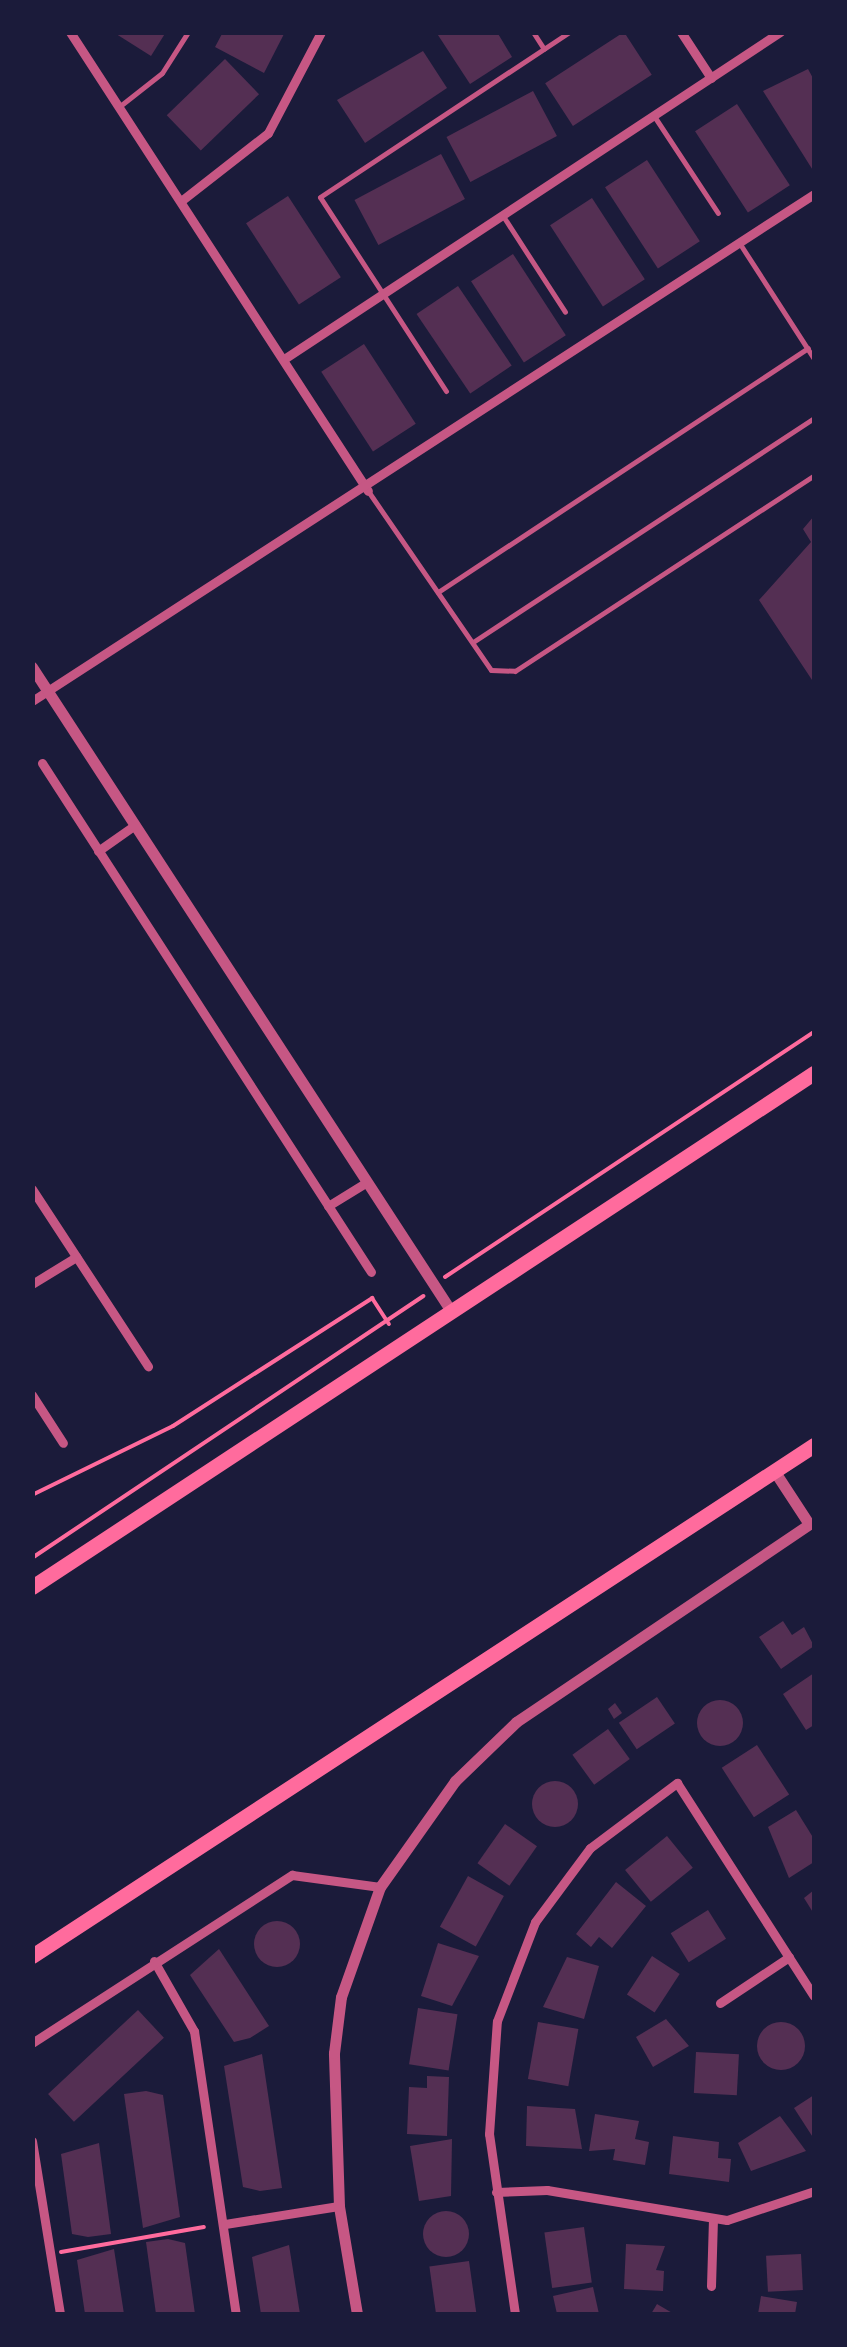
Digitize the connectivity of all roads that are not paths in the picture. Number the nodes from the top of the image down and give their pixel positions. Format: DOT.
graph roads {
  1 [pos="70,32"];
  2 [pos="188,32"];
  3 [pos="321,32"];
  4 [pos="533,32"];
  5 [pos="569,32"];
  6 [pos="680,32"];
  7 [pos="780,32"];
  8 [pos="544,49"];
  9 [pos="711,78"];
  10 [pos="120,106"];
  11 [pos="654,116"];
  12 [pos="814,194"];
  13 [pos="182,201"];
  14 [pos="718,213"];
  15 [pos="502,216"];
  16 [pos="740,243"];
  17 [pos="384,295"];
  18 [pos="565,312"];
  19 [pos="808,348"];
  20 [pos="814,359"];
  21 [pos="284,360"];
  22 [pos="446,391"];
  23 [pos="814,418"];
  24 [pos="814,476"];
  25 [pos="368,491"];
  26 [pos="438,592"];
  27 [pos="473,642"];
  28 [pos="32,668"];
  29 [pos="48,691"];
  30 [pos="32,701"];
  31 [pos="42,763"];
  32 [pos="135,825"];
  33 [pos="98,850"];
  34 [pos="814,1072"];
  35 [pos="367,1182"];
  36 [pos="32,1189"];
  37 [pos="328,1206"];
  38 [pos="76,1256"];
  39 [pos="372,1272"];
  40 [pos="32,1284"];
  41 [pos="451,1311"];
  42 [pos="148,1366"];
  43 [pos="32,1395"];
  44 [pos="64,1443"];
  45 [pos="814,1445"];
  46 [pos="775,1472"];
  47 [pos="812,1528"];
  48 [pos="32,1586"];
  49 [pos="380,1887"];
  50 [pos="32,1956"];
  51 [pos="790,1957"];
  52 [pos="154,1961"];
  53 [pos="814,1996"];
  54 [pos="720,2002"];
  55 [pos="32,2042"];
  56 [pos="32,2141"];
  57 [pos="814,2191"];
  58 [pos="496,2192"];
  59 [pos="339,2206"];
  60 [pos="713,2220"];
  61 [pos="225,2224"];
  62 [pos="712,2286"];
  63 [pos="60,2314"];
  64 [pos="236,2314"];
  65 [pos="358,2314"];
  66 [pos="515,2314"];
  1 -- 10 [label="street"];
  2 -- 10 [label="lane"];
  3 -- 13 [label="street"];
  4 -- 8 [label="lane"];
  5 -- 8 [label="lane"];
  6 -- 9 [label="street"];
  7 -- 9 [label="street"];
  8 -- 17 [label="lane"];
  9 -- 11 [label="street"];
  10 -- 13 [label="street"];
  11 -- 14 [label="lane"];
  11 -- 15 [label="street"];
  12 -- 16 [label="street"];
  13 -- 21 [label="street"];
  15 -- 17 [label="street"];
  15 -- 18 [label="lane"];
  16 -- 19 [label="lane"];
  16 -- 25 [label="street"];
  17 -- 21 [label="street"];
  17 -- 22 [label="lane"];
  19 -- 20 [label="lane"];
  19 -- 26 [label="lane"];
  21 -- 25 [label="street"];
  23 -- 27 [label="lane"];
  24 -- 27 [label="lane"];
  25 -- 26 [label="lane"];
  25 -- 29 [label="street"];
  26 -- 27 [label="lane"];
  28 -- 29 [label="street"];
  29 -- 30 [label="street"];
  29 -- 32 [label="street"];
  31 -- 33 [label="street"];
  32 -- 33 [label="street"];
  32 -- 35 [label="street"];
  33 -- 37 [label="street"];
  34 -- 41 [label="highway"];
  35 -- 37 [label="street"];
  35 -- 41 [label="street"];
  36 -- 38 [label="street"];
  37 -- 39 [label="street"];
  38 -- 40 [label="street"];
  38 -- 42 [label="street"];
  41 -- 48 [label="highway"];
  43 -- 44 [label="street"];
  45 -- 46 [label="highway"];
  46 -- 47 [label="street"];
  46 -- 50 [label="highway"];
  47 -- 49 [label="street"];
  49 -- 52 [label="street"];
  49 -- 59 [label="street"];
  51 -- 53 [label="street"];
  51 -- 54 [label="street"];
  51 -- 58 [label="street"];
  52 -- 55 [label="street"];
  52 -- 61 [label="street"];
  56 -- 63 [label="street"];
  57 -- 60 [label="street"];
  58 -- 60 [label="street"];
  58 -- 66 [label="street"];
  59 -- 61 [label="street"];
  59 -- 65 [label="street"];
  60 -- 62 [label="street"];
  61 -- 64 [label="street"];
}
